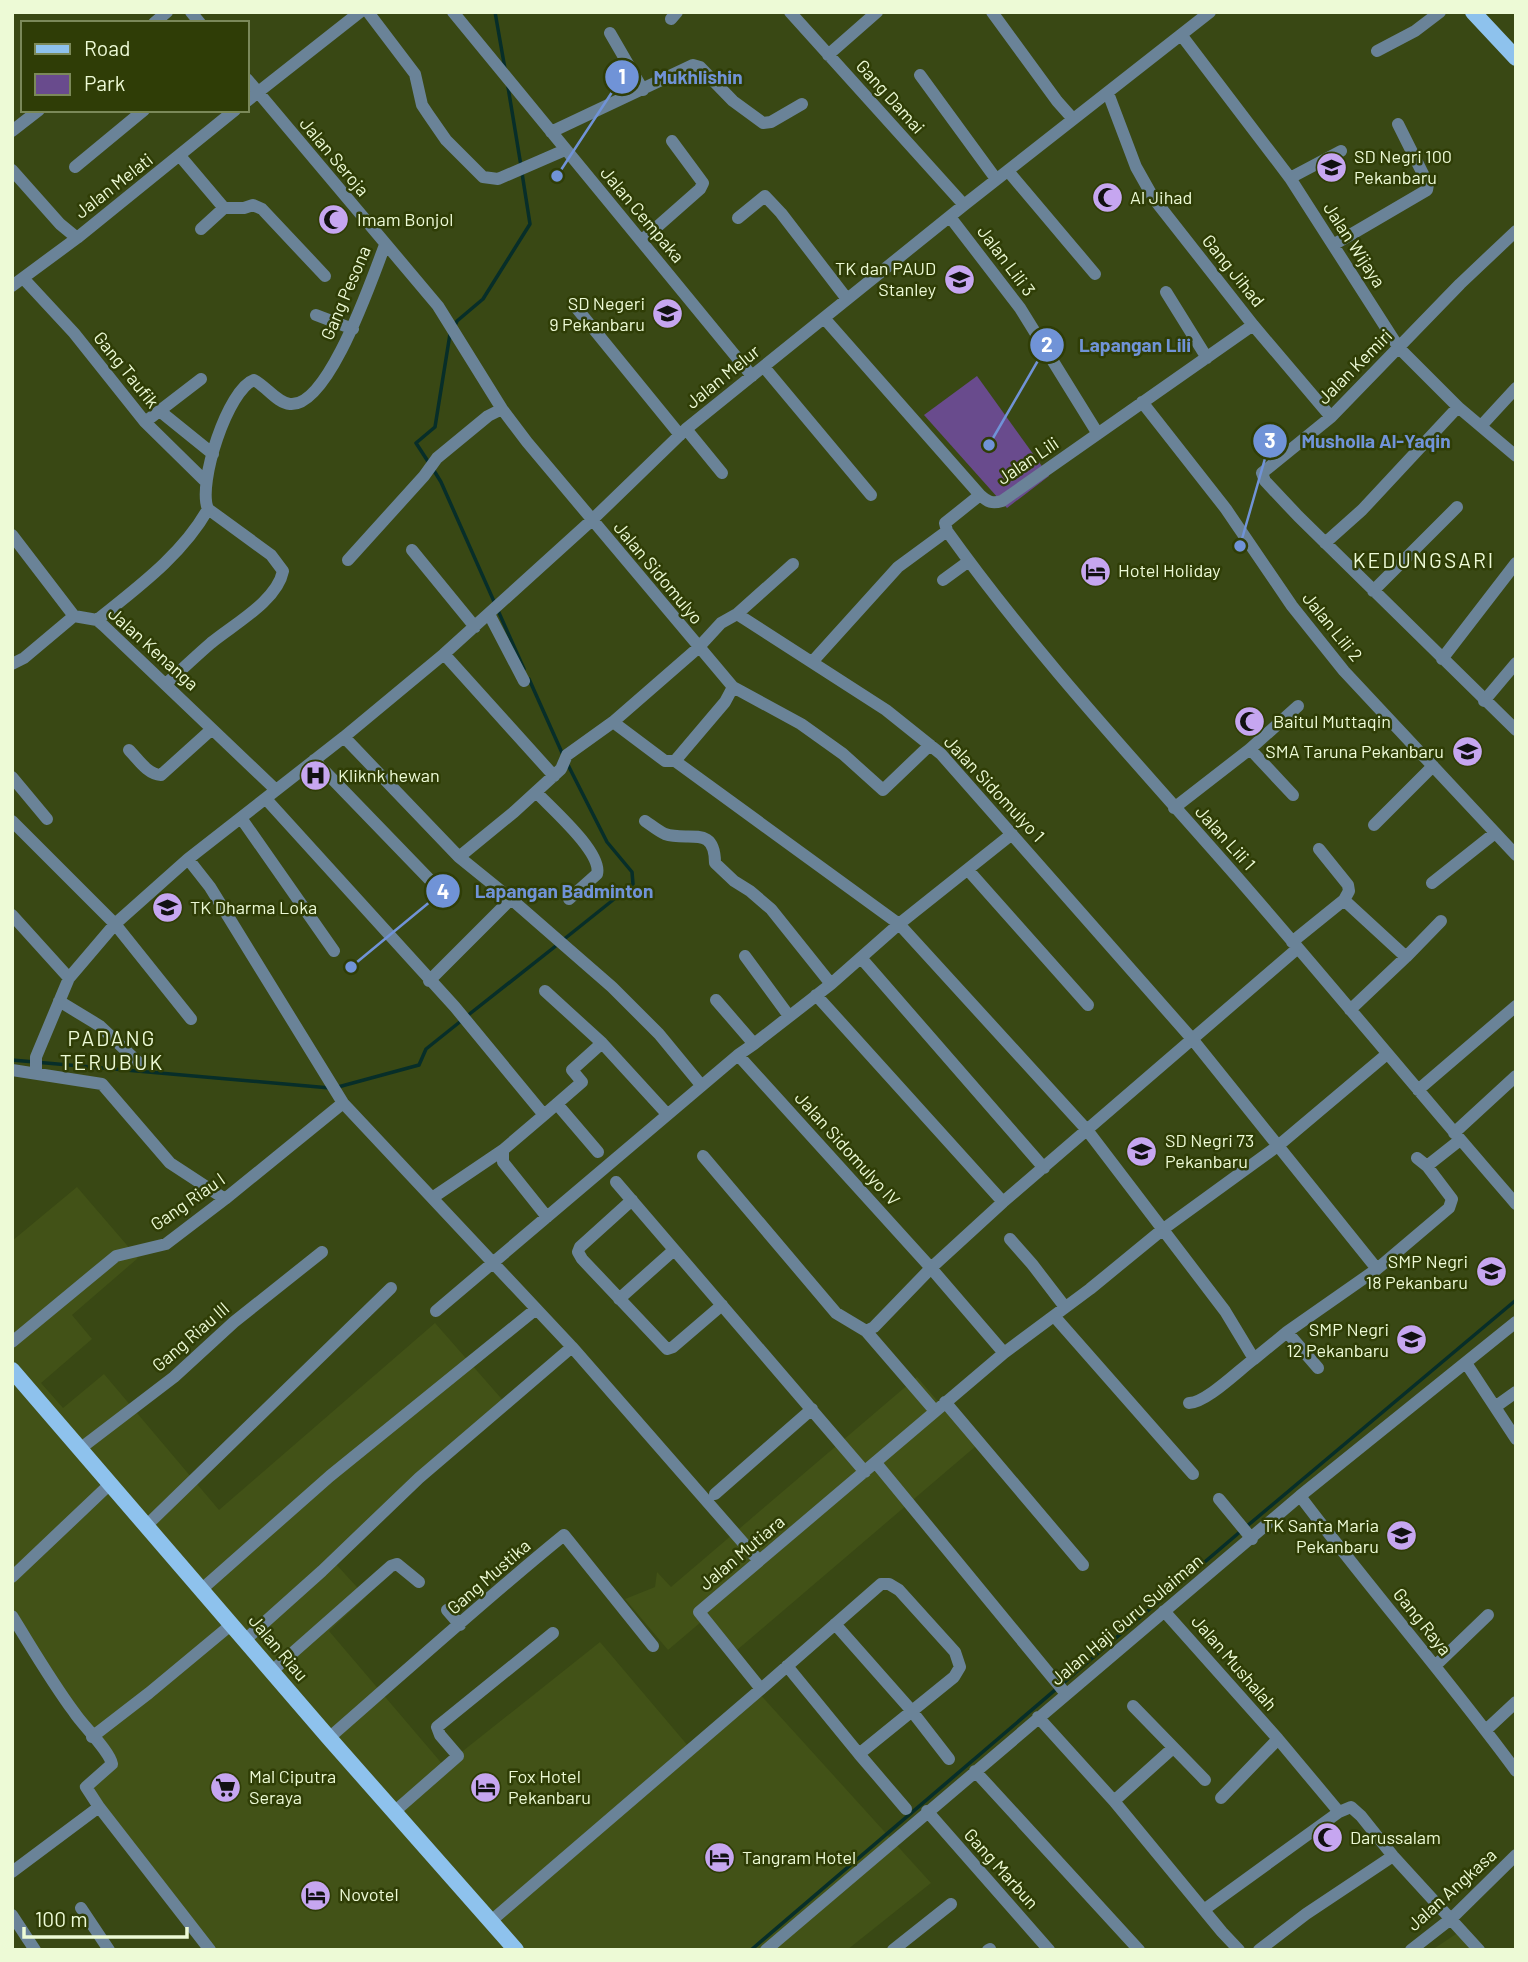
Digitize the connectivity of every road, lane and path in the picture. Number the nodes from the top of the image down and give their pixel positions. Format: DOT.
graph roads {
  1 [pos="360,12"];
  2 [pos="368,12"];
  3 [pos="790,12"];
  4 [pos="877,12"];
  5 [pos="992,12"];
  6 [pos="1210,12"];
  7 [pos="1440,12"];
  8 [pos="1473,12"];
  9 [pos="457,13"];
  10 [pos="610,33"];
  11 [pos="1182,36"];
  12 [pos="1512,48"];
  13 [pos="1377,51"];
  14 [pos="828,55"];
  15 [pos="920,75"];
  16 [pos="248,80"];
  17 [pos="643,89"];
  18 [pos="257,92"];
  19 [pos="1108,93"];
  20 [pos="248,100"];
  21 [pos="802,104"];
  22 [pos="36,112"];
  23 [pos="142,112"];
  24 [pos="233,112"];
  25 [pos="1073,119"];
  26 [pos="1398,124"];
  27 [pos="12,131"];
  28 [pos="551,132"];
  29 [pos="672,141"];
  30 [pos="565,150"];
  31 [pos="1341,151"];
  32 [pos="180,156"];
  33 [pos="75,167"];
  34 [pos="12,170"];
  35 [pos="1008,171"];
  36 [pos="1290,178"];
  37 [pos="996,179"];
  38 [pos="964,205"];
  39 [pos="224,208"];
  40 [pos="950,216"];
  41 [pos="738,218"];
  42 [pos="201,229"];
  43 [pos="1516,231"];
  44 [pos="76,237"];
  45 [pos="641,241"];
  46 [pos="385,245"];
  47 [pos="1333,245"];
  48 [pos="1095,274"];
  49 [pos="325,276"];
  50 [pos="18,282"];
  51 [pos="1166,292"];
  52 [pos="847,299"];
  53 [pos="574,305"];
  54 [pos="316,315"];
  55 [pos="824,318"];
  56 [pos="1253,325"];
  57 [pos="353,329"];
  58 [pos="1399,348"];
  59 [pos="1207,358"];
  60 [pos="764,367"];
  61 [pos="752,376"];
  62 [pos="201,379"];
  63 [pos="1516,388"];
  64 [pos="1142,402"];
  65 [pos="1458,407"];
  66 [pos="502,409"];
  67 [pos="161,412"];
  68 [pos="1331,417"];
  69 [pos="145,422"];
  70 [pos="1481,426"];
  71 [pos="683,432"];
  72 [pos="1098,434"];
  73 [pos="212,453"];
  74 [pos="1516,456"];
  75 [pos="722,474"];
  76 [pos="205,481"];
  77 [pos="871,495"];
  78 [pos="980,495"];
  79 [pos="206,505"];
  80 [pos="1457,507"];
  81 [pos="592,520"];
  82 [pos="947,531"];
  83 [pos="12,536"];
  84 [pos="1325,543"];
  85 [pos="412,550"];
  86 [pos="348,560"];
  87 [pos="969,561"];
  88 [pos="1516,563"];
  89 [pos="793,564"];
  90 [pos="943,580"];
  91 [pos="1373,591"];
  92 [pos="491,612"];
  93 [pos="737,614"];
  94 [pos="74,616"];
  95 [pos="97,620"];
  96 [pos="475,627"];
  97 [pos="698,648"];
  98 [pos="444,654"];
  99 [pos="1442,659"];
  100 [pos="813,661"];
  101 [pos="1516,663"];
  102 [pos="12,664"];
  103 [pos="524,681"];
  104 [pos="166,684"];
  105 [pos="733,687"];
  106 [pos="1484,701"];
  107 [pos="1298,706"];
  108 [pos="613,722"];
  109 [pos="212,729"];
  110 [pos="1516,730"];
  111 [pos="344,737"];
  112 [pos="930,745"];
  113 [pos="129,750"];
  114 [pos="1250,750"];
  115 [pos="314,761"];
  116 [pos="675,761"];
  117 [pos="1433,766"];
  118 [pos="558,772"];
  119 [pos="12,777"];
  120 [pos="536,792"];
  121 [pos="271,794"];
  122 [pos="1293,795"];
  123 [pos="1174,808"];
  124 [pos="241,818"];
  125 [pos="47,819"];
  126 [pos="12,821"];
  127 [pos="645,821"];
  128 [pos="1374,825"];
  129 [pos="1495,833"];
  130 [pos="1012,834"];
  131 [pos="1320,849"];
  132 [pos="1516,855"];
  133 [pos="458,857"];
  134 [pos="188,859"];
  135 [pos="968,870"];
  136 [pos="429,879"];
  137 [pos="1432,883"];
  138 [pos="511,899"];
  139 [pos="569,899"];
  140 [pos="1344,900"];
  141 [pos="12,915"];
  142 [pos="1441,921"];
  143 [pos="115,924"];
  144 [pos="899,924"];
  145 [pos="1295,945"];
  146 [pos="334,951"];
  147 [pos="745,956"];
  148 [pos="1406,957"];
  149 [pos="862,959"];
  150 [pos="69,978"];
  151 [pos="429,981"];
  152 [pos="831,984"];
  153 [pos="545,991"];
  154 [pos="816,995"];
  155 [pos="716,1000"];
  156 [pos="59,1001"];
  157 [pos="1088,1005"];
  158 [pos="1516,1006"];
  159 [pos="1350,1010"];
  160 [pos="789,1016"];
  161 [pos="191,1019"];
  162 [pos="1193,1040"];
  163 [pos="602,1043"];
  164 [pos="754,1044"];
  165 [pos="1387,1054"];
  166 [pos="737,1055"];
  167 [pos="138,1063"];
  168 [pos="36,1065"];
  169 [pos="12,1070"];
  170 [pos="1516,1076"];
  171 [pos="701,1085"];
  172 [pos="1418,1090"];
  173 [pos="340,1099"];
  174 [pos="557,1104"];
  175 [pos="667,1114"];
  176 [pos="544,1115"];
  177 [pos="1087,1130"];
  178 [pos="1457,1136"];
  179 [pos="1279,1145"];
  180 [pos="503,1150"];
  181 [pos="598,1152"];
  182 [pos="703,1156"];
  183 [pos="1044,1168"];
  184 [pos="616,1182"];
  185 [pos="432,1198"];
  186 [pos="225,1199"];
  187 [pos="632,1200"];
  188 [pos="1003,1202"];
  189 [pos="1516,1204"];
  190 [pos="547,1217"];
  191 [pos="1162,1230"];
  192 [pos="1010,1239"];
  193 [pos="674,1250"];
  194 [pos="322,1252"];
  195 [pos="494,1262"];
  196 [pos="931,1268"];
  197 [pos="1377,1269"];
  198 [pos="390,1288"];
  199 [pos="619,1299"];
  200 [pos="722,1305"];
  201 [pos="1065,1307"];
  202 [pos="536,1309"];
  203 [pos="436,1311"];
  204 [pos="1054,1316"];
  205 [pos="1516,1322"];
  206 [pos="866,1331"];
  207 [pos="1287,1332"];
  208 [pos="12,1342"];
  209 [pos="572,1348"];
  210 [pos="1004,1353"];
  211 [pos="1254,1359"];
  212 [pos="1466,1363"];
  213 [pos="1318,1368"];
  214 [pos="12,1370"];
  215 [pos="1516,1392"];
  216 [pos="946,1402"];
  217 [pos="1189,1403"];
  218 [pos="1495,1407"];
  219 [pos="812,1409"];
  220 [pos="935,1411"];
  221 [pos="1516,1439"];
  222 [pos="81,1448"];
  223 [pos="876,1463"];
  224 [pos="865,1472"];
  225 [pos="1193,1474"];
  226 [pos="110,1484"];
  227 [pos="715,1494"];
  228 [pos="1300,1496"];
  229 [pos="1219,1499"];
  230 [pos="147,1525"];
  231 [pos="1252,1539"];
  232 [pos="759,1561"];
  233 [pos="1083,1565"];
  234 [pos="12,1577"];
  235 [pos="419,1582"];
  236 [pos="202,1589"];
  237 [pos="447,1610"];
  238 [pos="1164,1611"];
  239 [pos="1488,1615"];
  240 [pos="12,1616"];
  241 [pos="233,1624"];
  242 [pos="835,1624"];
  243 [pos="460,1625"];
  244 [pos="553,1633"];
  245 [pos="246,1639"];
  246 [pos="653,1646"];
  247 [pos="787,1665"];
  248 [pos="1435,1666"];
  249 [pos="272,1671"];
  250 [pos="761,1689"];
  251 [pos="1066,1694"];
  252 [pos="1516,1702"];
  253 [pos="1133,1706"];
  254 [pos="911,1710"];
  255 [pos="1038,1717"];
  256 [pos="1486,1730"];
  257 [pos="92,1737"];
  258 [pos="329,1738"];
  259 [pos="1278,1739"];
  260 [pos="1173,1748"];
  261 [pos="859,1754"];
  262 [pos="949,1759"];
  263 [pos="975,1771"];
  264 [pos="1516,1772"];
  265 [pos="1205,1780"];
  266 [pos="1221,1798"];
  267 [pos="1114,1801"];
  268 [pos="99,1807"];
  269 [pos="906,1809"];
  270 [pos="927,1811"];
  271 [pos="394,1812"];
  272 [pos="1339,1812"];
  273 [pos="1516,1855"];
  274 [pos="1393,1857"];
  275 [pos="12,1872"];
  276 [pos="951,1904"];
  277 [pos="81,1908"];
  278 [pos="1205,1909"];
  279 [pos="12,1915"];
  280 [pos="1452,1918"];
  281 [pos="491,1922"];
  282 [pos="36,1950"];
  283 [pos="109,1950"];
  284 [pos="210,1950"];
  285 [pos="516,1950"];
  286 [pos="766,1950"];
  287 [pos="893,1950"];
  288 [pos="1049,1950"];
  289 [pos="1139,1950"];
  290 [pos="1240,1950"];
  291 [pos="1259,1950"];
  292 [pos="1411,1950"];
  293 [pos="1479,1950"];
  1 -- 18 [label="street"];
  2 -- 30 [label="street"];
  3 -- 14 [label="street, Gang Damai"];
  4 -- 14 [label="street"];
  5 -- 25 [label="street"];
  6 -- 11 [label="street, Jalan Melur"];
  7 -- 13 [label="street"];
  8 -- 12 [label="main road"];
  9 -- 28 [label="street, Jalan Cempaka"];
  10 -- 17 [label="street"];
  11 -- 19 [label="street, Jalan Melur"];
  11 -- 36 [label="street, Jalan Wijaya"];
  14 -- 38 [label="street, Gang Damai"];
  15 -- 37 [label="street"];
  16 -- 18 [label="street, Jalan Seroja"];
  17 -- 21 [label="street"];
  17 -- 28 [label="street"];
  18 -- 20 [label="street"];
  18 -- 46 [label="street, Jalan Seroja"];
  19 -- 25 [label="street, Jalan Melur"];
  19 -- 56 [label="street, Gang Jihad"];
  22 -- 27 [label="street"];
  23 -- 33 [label="street"];
  24 -- 32 [label="street, Jalan Melati"];
  25 -- 35 [label="street, Jalan Melur"];
  26 -- 47 [label="street"];
  28 -- 30 [label="street, Jalan Cempaka"];
  29 -- 45 [label="street"];
  30 -- 45 [label="street, Jalan Cempaka"];
  31 -- 36 [label="street"];
  32 -- 39 [label="street"];
  32 -- 44 [label="street, Jalan Melati"];
  34 -- 44 [label="street"];
  35 -- 37 [label="street, Jalan Melur"];
  35 -- 48 [label="street"];
  36 -- 47 [label="street, Jalan Wijaya"];
  37 -- 38 [label="street, Jalan Melur"];
  38 -- 40 [label="street, Jalan Melur"];
  39 -- 42 [label="street"];
  39 -- 49 [label="street"];
  40 -- 52 [label="street, Jalan Melur"];
  40 -- 72 [label="street, Jalan Lili 3"];
  41 -- 52 [label="street"];
  43 -- 58 [label="street, Jalan Kemiri"];
  44 -- 50 [label="street, Jalan Melati"];
  45 -- 61 [label="street, Jalan Cempaka"];
  46 -- 57 [label="street, Gang Pesona"];
  46 -- 66 [label="street, Jalan Seroja"];
  47 -- 58 [label="street, Jalan Wijaya"];
  50 -- 69 [label="street, Gang Taufik"];
  51 -- 59 [label="street"];
  52 -- 55 [label="street, Jalan Melur"];
  53 -- 71 [label="street"];
  54 -- 57 [label="street"];
  55 -- 60 [label="street, Jalan Melur"];
  55 -- 78 [label="street, Jalan Lili"];
  56 -- 59 [label="street, Jalan Lili"];
  56 -- 68 [label="street, Gang Jihad"];
  57 -- 73 [label="street, Gang Pesona"];
  58 -- 65 [label="street, Jalan Wijaya"];
  58 -- 68 [label="street, Jalan Kemiri"];
  59 -- 64 [label="street, Jalan Lili"];
  60 -- 61 [label="street, Jalan Melur"];
  60 -- 77 [label="street"];
  61 -- 71 [label="street, Jalan Melur"];
  62 -- 67 [label="street"];
  63 -- 70 [label="street"];
  64 -- 72 [label="street, Jalan Lili"];
  64 -- 117 [label="street, Jalan Lili 2"];
  65 -- 70 [label="street, Jalan Wijaya"];
  65 -- 84 [label="street"];
  66 -- 81 [label="street"];
  66 -- 86 [label="street"];
  67 -- 69 [label="street"];
  67 -- 73 [label="street"];
  68 -- 84 [label="street, Jalan Kemiri"];
  69 -- 76 [label="street, Gang Taufik"];
  70 -- 74 [label="street, Jalan Wijaya"];
  71 -- 75 [label="street"];
  71 -- 81 [label="street, Jalan Melur"];
  72 -- 78 [label="street, Jalan Lili"];
  73 -- 76 [label="street, Gang Pesona"];
  76 -- 79 [label="street, Gang Pesona"];
  78 -- 82 [label="street"];
  79 -- 95 [label="street"];
  79 -- 104 [label="street"];
  80 -- 91 [label="street"];
  81 -- 92 [label="street, Jalan Melur"];
  81 -- 97 [label="street, Jalan Sidomulyo"];
  82 -- 87 [label="street, Jalan Lili 1"];
  82 -- 100 [label="street"];
  83 -- 94 [label="street"];
  84 -- 91 [label="street, Jalan Kemiri"];
  85 -- 96 [label="street"];
  87 -- 90 [label="street"];
  87 -- 123 [label="street, Jalan Lili 1"];
  88 -- 99 [label="street"];
  89 -- 93 [label="street"];
  91 -- 99 [label="street, Jalan Kemiri"];
  92 -- 96 [label="street, Jalan Melur"];
  92 -- 103 [label="street"];
  93 -- 97 [label="street"];
  93 -- 100 [label="street, Jalan Sidomulyo 1"];
  94 -- 95 [label="street, Jalan Kenanga"];
  94 -- 102 [label="street"];
  95 -- 104 [label="street, Jalan Kenanga"];
  96 -- 98 [label="street, Jalan Melur"];
  97 -- 105 [label="street, Jalan Sidomulyo"];
  97 -- 108 [label="street"];
  98 -- 111 [label="street, Jalan Melur"];
  98 -- 118 [label="street"];
  99 -- 106 [label="street, Jalan Kemiri"];
  100 -- 112 [label="street, Jalan Sidomulyo 1"];
  101 -- 106 [label="street"];
  104 -- 109 [label="street, Jalan Kenanga"];
  105 -- 112 [label="street, Jalan Sidomulyo"];
  105 -- 116 [label="street"];
  106 -- 110 [label="street, Jalan Kemiri"];
  107 -- 114 [label="street"];
  108 -- 116 [label="street"];
  108 -- 118 [label="street"];
  109 -- 113 [label="street"];
  109 -- 121 [label="street, Jalan Kenanga"];
  111 -- 115 [label="street, Jalan Melur"];
  111 -- 133 [label="street"];
  112 -- 130 [label="street, Jalan Sidomulyo 1"];
  114 -- 122 [label="street"];
  114 -- 123 [label="street"];
  115 -- 121 [label="street, Jalan Melur"];
  115 -- 136 [label="street"];
  116 -- 144 [label="street"];
  117 -- 128 [label="street"];
  117 -- 129 [label="street, Jalan Lili 2"];
  118 -- 120 [label="street"];
  119 -- 125 [label="street"];
  120 -- 133 [label="street"];
  120 -- 139 [label="street"];
  121 -- 124 [label="street, Jalan Melur"];
  121 -- 151 [label="street, Jalan Kenanga"];
  123 -- 145 [label="street, Jalan Lili 1"];
  124 -- 134 [label="street, Jalan Melur"];
  124 -- 146 [label="street"];
  126 -- 143 [label="street"];
  127 -- 152 [label="street"];
  129 -- 132 [label="street, Jalan Lili 2"];
  129 -- 137 [label="street"];
  130 -- 135 [label="street"];
  130 -- 162 [label="street, Jalan Sidomulyo 1"];
  131 -- 140 [label="street"];
  133 -- 138 [label="street"];
  134 -- 143 [label="street, Jalan Melur"];
  134 -- 173 [label="street"];
  135 -- 144 [label="street"];
  135 -- 157 [label="street"];
  138 -- 151 [label="street"];
  138 -- 171 [label="street"];
  140 -- 145 [label="street"];
  140 -- 148 [label="street"];
  141 -- 150 [label="street"];
  142 -- 148 [label="street"];
  143 -- 150 [label="street, Jalan Melur"];
  143 -- 161 [label="street"];
  144 -- 149 [label="street"];
  144 -- 177 [label="street"];
  145 -- 159 [label="street, Jalan Lili 1"];
  145 -- 162 [label="street"];
  147 -- 160 [label="street"];
  148 -- 159 [label="street"];
  149 -- 152 [label="street"];
  149 -- 183 [label="street"];
  150 -- 156 [label="street, Jalan Melur"];
  151 -- 176 [label="street, Jalan Kenanga"];
  152 -- 154 [label="street"];
  153 -- 163 [label="street"];
  154 -- 160 [label="street"];
  154 -- 188 [label="street"];
  155 -- 164 [label="street"];
  156 -- 167 [label="street"];
  156 -- 168 [label="street, Jalan Melur"];
  158 -- 172 [label="street"];
  159 -- 165 [label="street, Jalan Lili 1"];
  160 -- 164 [label="street"];
  162 -- 177 [label="street"];
  162 -- 179 [label="street, Jalan Sidomulyo 1"];
  163 -- 174 [label="street"];
  163 -- 175 [label="street"];
  164 -- 166 [label="street"];
  165 -- 172 [label="street, Jalan Lili 1"];
  165 -- 179 [label="street, Jalan Mutiara"];
  166 -- 171 [label="street"];
  166 -- 196 [label="street, Jalan Sidomulyo IV"];
  168 -- 169 [label="street"];
  168 -- 186 [label="street"];
  170 -- 178 [label="street"];
  171 -- 175 [label="street"];
  172 -- 178 [label="street, Jalan Lili 1"];
  173 -- 185 [label="street"];
  173 -- 186 [label="street, Gang Riau I"];
  174 -- 176 [label="street"];
  174 -- 181 [label="street"];
  175 -- 190 [label="street"];
  176 -- 180 [label="street"];
  177 -- 183 [label="street"];
  177 -- 191 [label="street"];
  178 -- 189 [label="street, Jalan Lili 1"];
  178 -- 197 [label="street"];
  179 -- 191 [label="street, Jalan Mutiara"];
  179 -- 197 [label="street, Jalan Sidomulyo 1"];
  180 -- 185 [label="street"];
  180 -- 190 [label="street"];
  182 -- 206 [label="street"];
  183 -- 188 [label="street"];
  184 -- 187 [label="street"];
  185 -- 195 [label="street"];
  186 -- 208 [label="street, Gang Riau I"];
  187 -- 193 [label="street"];
  187 -- 199 [label="street"];
  188 -- 196 [label="street"];
  190 -- 195 [label="street"];
  191 -- 201 [label="street, Jalan Mutiara"];
  191 -- 211 [label="street"];
  192 -- 201 [label="street"];
  193 -- 199 [label="street"];
  193 -- 200 [label="street"];
  194 -- 222 [label="street, Gang Riau III"];
  195 -- 202 [label="street"];
  195 -- 203 [label="street"];
  196 -- 206 [label="street"];
  196 -- 210 [label="street"];
  197 -- 207 [label="street"];
  198 -- 230 [label="street"];
  199 -- 200 [label="street"];
  200 -- 219 [label="street"];
  201 -- 204 [label="street, Jalan Mutiara"];
  202 -- 209 [label="street"];
  202 -- 236 [label="street"];
  204 -- 210 [label="street, Jalan Mutiara"];
  204 -- 225 [label="street"];
  205 -- 212 [label="street, Jalan Haji Guru Sulaiman"];
  206 -- 220 [label="street"];
  207 -- 211 [label="street"];
  207 -- 213 [label="street"];
  209 -- 232 [label="street"];
  209 -- 245 [label="street"];
  210 -- 216 [label="street, Jalan Mutiara"];
  211 -- 217 [label="street"];
  212 -- 218 [label="street"];
  212 -- 228 [label="street, Jalan Haji Guru Sulaiman"];
  214 -- 222 [label="main road, Jalan Riau"];
  215 -- 218 [label="street"];
  216 -- 220 [label="street, Jalan Mutiara"];
  216 -- 233 [label="street"];
  218 -- 221 [label="street"];
  219 -- 224 [label="street"];
  219 -- 227 [label="street"];
  220 -- 223 [label="street, Jalan Mutiara"];
  222 -- 226 [label="main road, Jalan Riau"];
  223 -- 224 [label="street, Jalan Mutiara"];
  223 -- 251 [label="street"];
  224 -- 232 [label="street, Jalan Mutiara"];
  226 -- 230 [label="main road, Jalan Riau"];
  226 -- 234 [label="street"];
  228 -- 231 [label="street, Jalan Haji Guru Sulaiman"];
  228 -- 248 [label="street, Gang Raya"];
  229 -- 231 [label="street"];
  230 -- 236 [label="main road, Jalan Riau"];
  231 -- 238 [label="street, Jalan Haji Guru Sulaiman"];
  232 -- 250 [label="street, Jalan Mutiara"];
  235 -- 249 [label="street"];
  236 -- 241 [label="main road, Jalan Riau"];
  237 -- 243 [label="street"];
  238 -- 251 [label="street, Jalan Haji Guru Sulaiman"];
  238 -- 259 [label="street, Jalan Mushalah"];
  239 -- 248 [label="street"];
  240 -- 257 [label="street"];
  241 -- 245 [label="main road, Jalan Riau"];
  241 -- 257 [label="street"];
  242 -- 247 [label="street"];
  242 -- 254 [label="street"];
  242 -- 254 [label="street"];
  243 -- 246 [label="street, Gang Mustika"];
  243 -- 258 [label="street, Gang Mustika"];
  244 -- 271 [label="street"];
  245 -- 249 [label="main road, Jalan Riau"];
  247 -- 250 [label="street"];
  247 -- 261 [label="street"];
  248 -- 256 [label="street, Gang Raya"];
  249 -- 258 [label="main road, Jalan Riau"];
  250 -- 281 [label="street"];
  251 -- 255 [label="street, Jalan Haji Guru Sulaiman"];
  252 -- 256 [label="street"];
  253 -- 260 [label="street"];
  254 -- 261 [label="street"];
  254 -- 262 [label="street"];
  255 -- 263 [label="street, Jalan Haji Guru Sulaiman"];
  255 -- 267 [label="street"];
  256 -- 264 [label="street, Gang Raya"];
  257 -- 268 [label="street"];
  258 -- 271 [label="main road, Jalan Riau"];
  259 -- 266 [label="street"];
  259 -- 272 [label="street, Jalan Mushalah"];
  260 -- 265 [label="street"];
  260 -- 267 [label="street"];
  261 -- 269 [label="street"];
  263 -- 270 [label="street, Jalan Haji Guru Sulaiman"];
  263 -- 289 [label="street"];
  267 -- 278 [label="street"];
  268 -- 275 [label="street"];
  268 -- 284 [label="street"];
  270 -- 286 [label="street, Jalan Haji Guru Sulaiman"];
  270 -- 288 [label="street, Gang Marbun"];
  271 -- 281 [label="main road, Jalan Riau"];
  272 -- 274 [label="street"];
  272 -- 278 [label="street"];
  273 -- 280 [label="street, Jalan Angkasa"];
  274 -- 280 [label="street"];
  274 -- 291 [label="street"];
  276 -- 287 [label="street"];
  277 -- 283 [label="street"];
  278 -- 290 [label="street"];
  279 -- 282 [label="street"];
  280 -- 292 [label="street, Jalan Angkasa"];
  280 -- 293 [label="street"];
  281 -- 285 [label="main road, Jalan Riau"];
}
